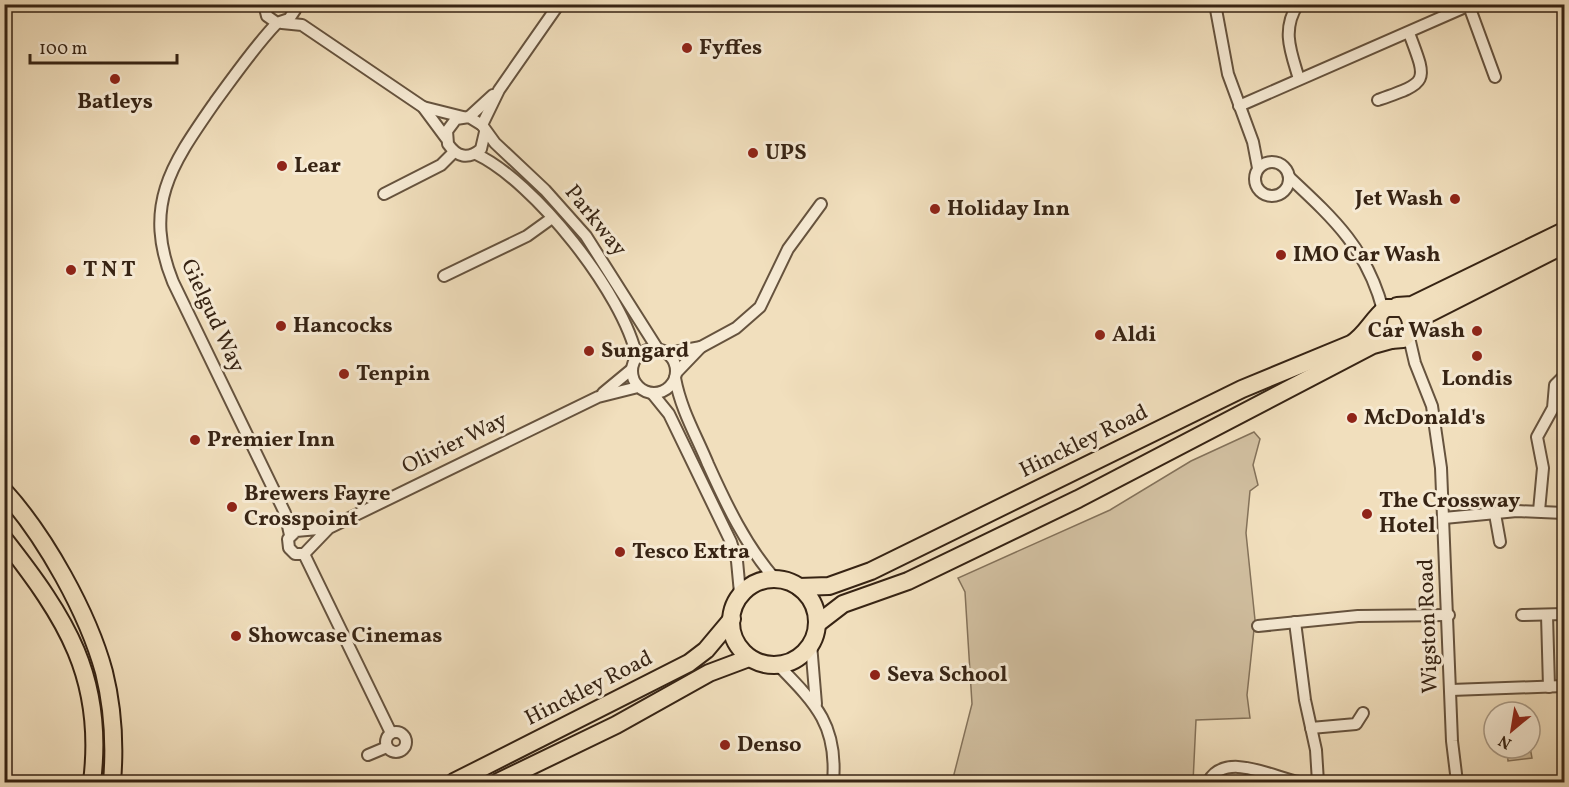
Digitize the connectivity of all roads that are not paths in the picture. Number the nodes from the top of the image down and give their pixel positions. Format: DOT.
graph roads {
  1 [pos="264,4"];
  2 [pos="559,4"];
  3 [pos="1215,4"];
  4 [pos="1470,5"];
  5 [pos="1293,6"];
  6 [pos="295,7"];
  7 [pos="267,16"];
  8 [pos="280,23"];
  9 [pos="302,25"];
  10 [pos="1409,33"];
  11 [pos="258,43"];
  12 [pos="1495,77"];
  13 [pos="1299,79"];
  14 [pos="499,90"];
  15 [pos="1378,100"];
  16 [pos="423,106"];
  17 [pos="1239,106"];
  18 [pos="466,117"];
  19 [pos="484,129"];
  20 [pos="446,138"];
  21 [pos="454,152"];
  22 [pos="476,154"];
  23 [pos="1262,165"];
  24 [pos="1288,183"];
  25 [pos="384,194"];
  26 [pos="821,204"];
  27 [pos="552,218"];
  28 [pos="1564,231"];
  29 [pos="1564,245"];
  30 [pos="444,276"];
  31 [pos="1388,310"];
  32 [pos="1401,336"];
  33 [pos="702,347"];
  34 [pos="657,348"];
  35 [pos="669,353"];
  36 [pos="637,358"];
  37 [pos="632,369"];
  38 [pos="676,375"];
  39 [pos="1564,376"];
  40 [pos="638,387"];
  41 [pos="652,393"];
  42 [pos="598,397"];
  43 [pos="4,490"];
  44 [pos="1539,511"];
  45 [pos="1564,513"];
  46 [pos="1495,514"];
  47 [pos="1444,518"];
  48 [pos="329,528"];
  49 [pos="299,533"];
  50 [pos="4,539"];
  51 [pos="1500,542"];
  52 [pos="312,544"];
  53 [pos="304,554"];
  54 [pos="775,579"];
  55 [pos="799,587"];
  56 [pos="740,593"];
  57 [pos="1564,614"];
  58 [pos="1449,615"];
  59 [pos="1522,615"];
  60 [pos="1547,615"];
  61 [pos="732,619"];
  62 [pos="1295,622"];
  63 [pos="817,624"];
  64 [pos="1258,626"];
  65 [pos="810,644"];
  66 [pos="749,658"];
  67 [pos="778,665"];
  68 [pos="1564,686"];
  69 [pos="1550,687"];
  70 [pos="1451,690"];
  71 [pos="816,704"];
  72 [pos="1363,713"];
  73 [pos="1356,724"];
  74 [pos="1311,728"];
  75 [pos="391,733"];
  76 [pos="1364,733"];
  77 [pos="387,747"];
  78 [pos="368,755"];
  79 [pos="92,783"];
  80 [pos="112,783"];
  81 [pos="454,783"];
  82 [pos="498,783"];
  83 [pos="833,783"];
  84 [pos="1208,783"];
  85 [pos="1299,783"];
  86 [pos="1318,783"];
  87 [pos="1457,783"];
  1 -- 7 [label="street"];
  2 -- 14 [label="street"];
  3 -- 17 [label="street"];
  4 -- 10 [label="street"];
  4 -- 12 [label="street"];
  5 -- 13 [label="street"];
  6 -- 8 [label="street, Gielgud Way"];
  6 -- 9 [label="street"];
  7 -- 8 [label="street"];
  7 -- 11 [label="street, Gielgud Way"];
  8 -- 9 [label="street"];
  8 -- 11 [label="street, Gielgud Way"];
  9 -- 16 [label="street"];
  10 -- 13 [label="street"];
  10 -- 15 [label="street"];
  11 -- 49 [label="street, Gielgud Way"];
  13 -- 17 [label="street"];
  14 -- 18 [label="street"];
  14 -- 19 [label="street"];
  16 -- 18 [label="street"];
  16 -- 20 [label="street"];
  17 -- 23 [label="street"];
  18 -- 19 [label="street"];
  18 -- 20 [label="street"];
  19 -- 22 [label="street"];
  19 -- 34 [label="street, Parkway"];
  20 -- 21 [label="street"];
  21 -- 22 [label="street"];
  21 -- 25 [label="street"];
  22 -- 27 [label="street, Parkway"];
  23 -- 24 [label="street"];
  23 -- 24 [label="street"];
  24 -- 31 [label="street"];
  26 -- 33 [label="street"];
  27 -- 30 [label="street"];
  27 -- 36 [label="street, Parkway"];
  28 -- 31 [label="highway"];
  29 -- 32 [label="highway, Hinckley Road"];
  31 -- 32 [label="highway"];
  31 -- 32 [label="highway"];
  31 -- 55 [label="highway, Hinckley Road"];
  32 -- 47 [label="street, Wigston Road"];
  32 -- 63 [label="highway, Hinckley Road"];
  33 -- 35 [label="street"];
  33 -- 38 [label="street"];
  34 -- 35 [label="street"];
  34 -- 36 [label="street"];
  35 -- 38 [label="street"];
  36 -- 37 [label="street"];
  37 -- 40 [label="street"];
  37 -- 42 [label="street, Olivier Way"];
  38 -- 41 [label="street"];
  38 -- 54 [label="street"];
  39 -- 44 [label="street"];
  40 -- 41 [label="street"];
  40 -- 42 [label="street, Olivier Way"];
  41 -- 56 [label="street"];
  42 -- 48 [label="street, Olivier Way"];
  43 -- 80 [label="highway"];
  44 -- 45 [label="street"];
  44 -- 46 [label="street"];
  46 -- 47 [label="street"];
  46 -- 51 [label="street"];
  47 -- 58 [label="street, Wigston Road"];
  48 -- 49 [label="street, Olivier Way"];
  48 -- 52 [label="street, Olivier Way"];
  49 -- 52 [label="street"];
  49 -- 53 [label="street"];
  50 -- 79 [label="highway"];
  52 -- 53 [label="street"];
  53 -- 75 [label="street"];
  54 -- 55 [label="highway"];
  54 -- 56 [label="highway"];
  55 -- 63 [label="highway"];
  56 -- 61 [label="highway"];
  57 -- 60 [label="street"];
  58 -- 62 [label="street"];
  58 -- 70 [label="street, Wigston Road"];
  59 -- 60 [label="street"];
  60 -- 69 [label="street"];
  61 -- 66 [label="highway"];
  61 -- 81 [label="highway, Hinckley Road"];
  62 -- 64 [label="street"];
  62 -- 74 [label="street"];
  63 -- 65 [label="highway"];
  65 -- 67 [label="highway"];
  65 -- 71 [label="street"];
  66 -- 67 [label="highway"];
  66 -- 82 [label="highway, Hinckley Road"];
  67 -- 71 [label="street"];
  68 -- 69 [label="street"];
  69 -- 70 [label="street"];
  70 -- 87 [label="street, Wigston Road"];
  71 -- 83 [label="street"];
  72 -- 73 [label="street"];
  73 -- 74 [label="street"];
  73 -- 76 [label="street"];
  74 -- 86 [label="street"];
  75 -- 77 [label="street"];
  75 -- 77 [label="street"];
  77 -- 78 [label="street"];
  84 -- 85 [label="street"];
}
